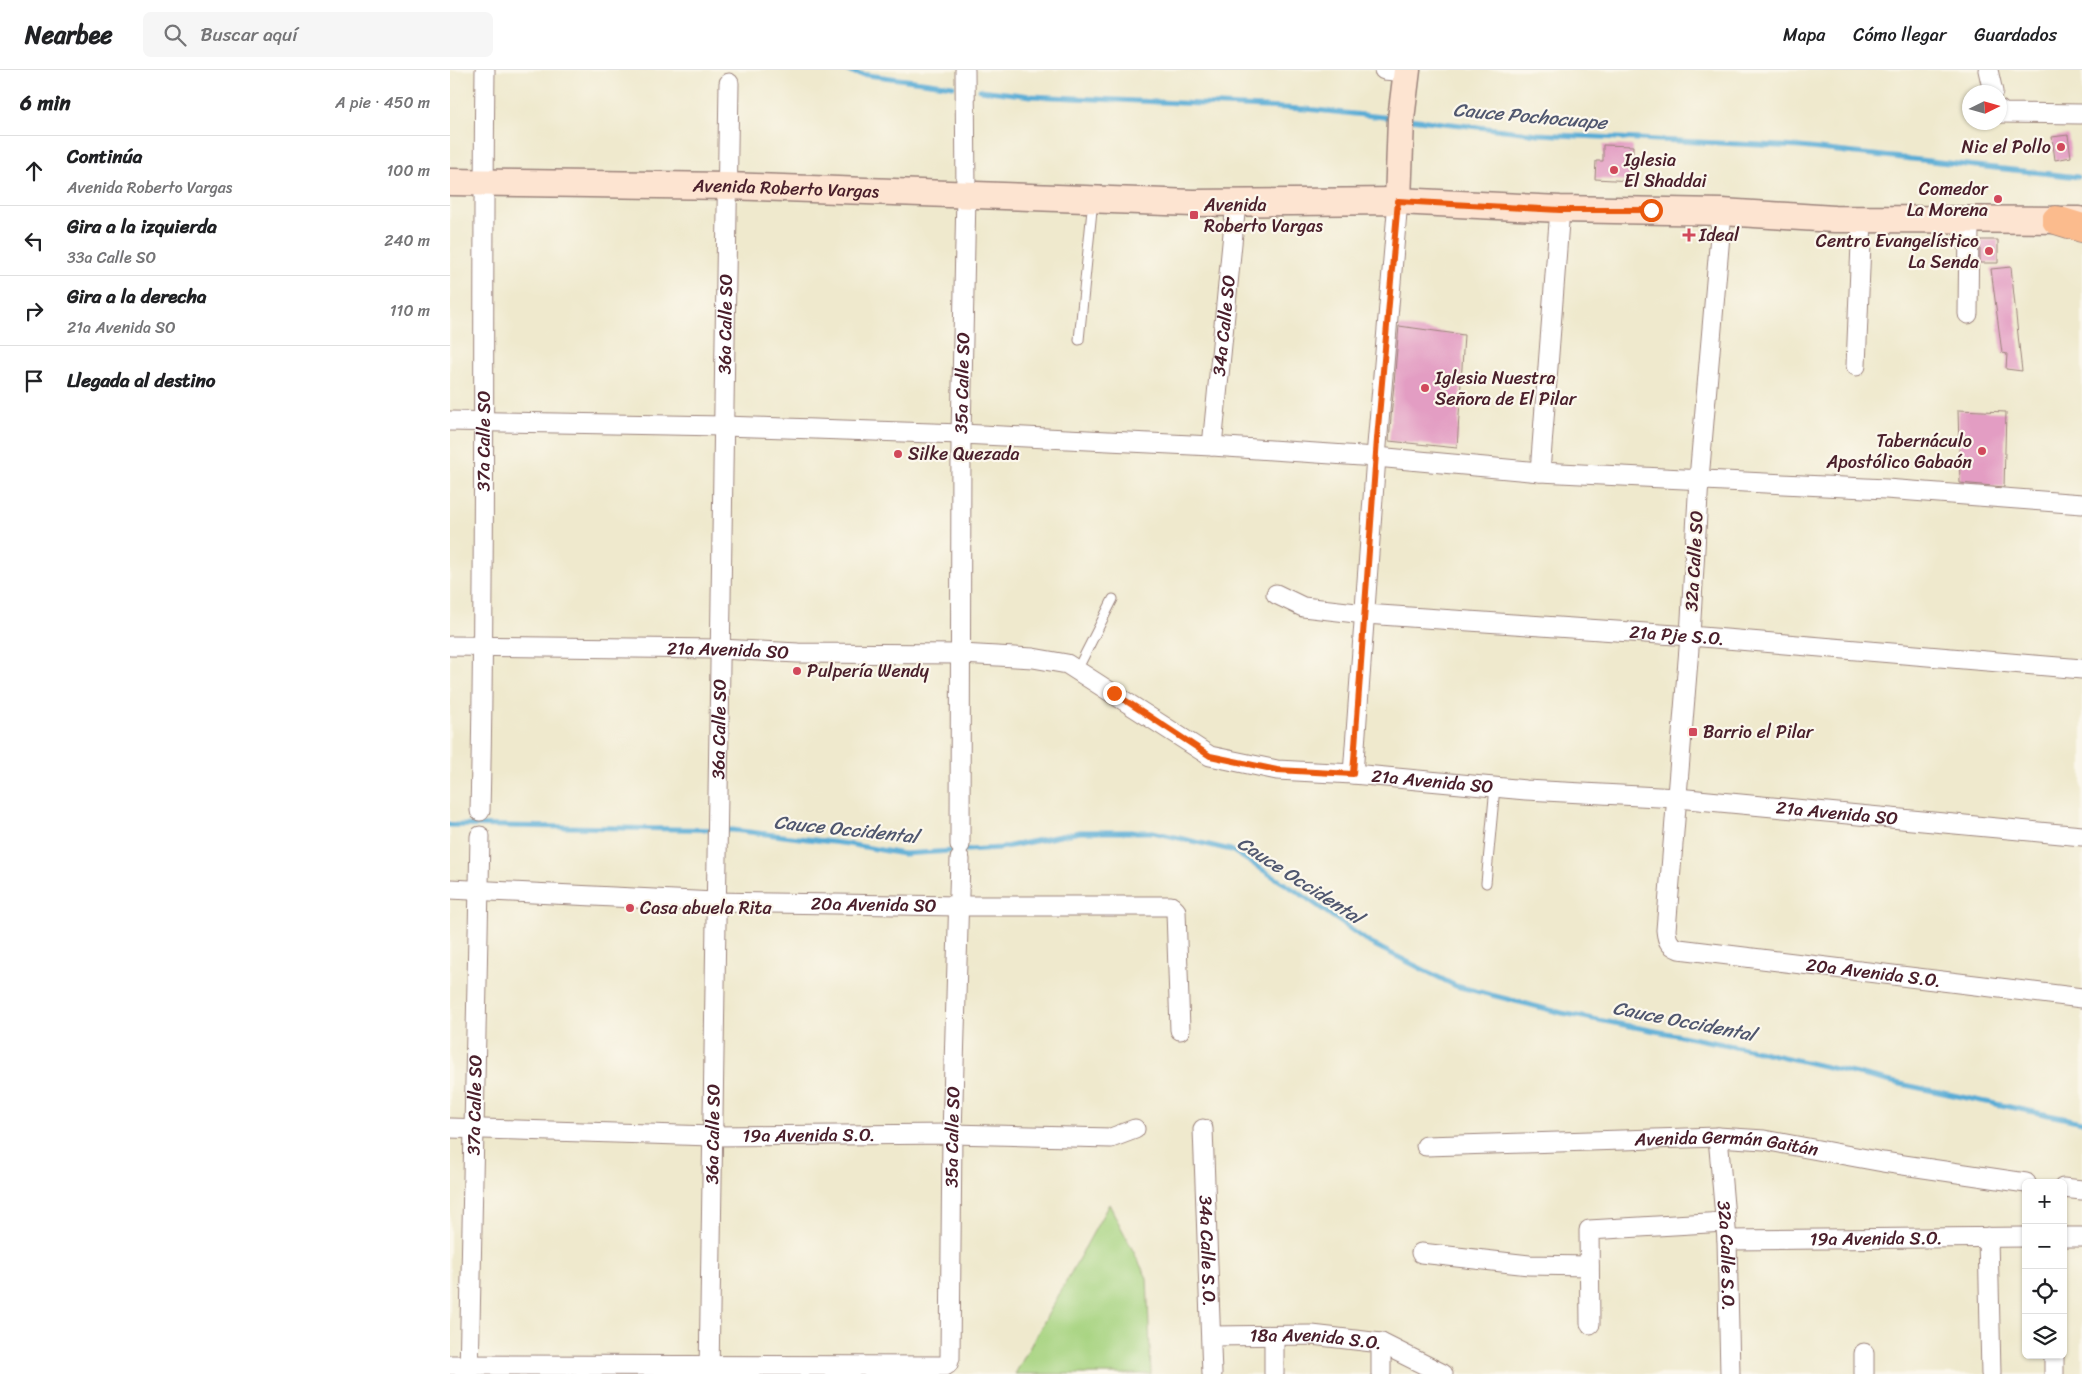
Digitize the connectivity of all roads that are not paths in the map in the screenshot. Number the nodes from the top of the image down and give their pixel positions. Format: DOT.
graph roads {
  1 [pos="486,70"];
  2 [pos="965,70"];
  3 [pos="1988,70"];
  4 [pos="1399,71"];
  5 [pos="729,84"];
  6 [pos="1991,85"];
  7 [pos="2007,113"];
  8 [pos="2081,114"];
  9 [pos="450,182"];
  10 [pos="484,183"];
  11 [pos="727,186"];
  12 [pos="966,195"];
  13 [pos="1093,199"];
  14 [pos="1398,201"];
  15 [pos="1236,203"];
  16 [pos="1560,210"];
  17 [pos="1722,212"];
  18 [pos="1862,219"];
  19 [pos="2069,220"];
  20 [pos="1969,226"];
  21 [pos="2082,228"];
  22 [pos="1968,314"];
  23 [pos="1079,340"];
  24 [pos="1856,366"];
  25 [pos="450,421"];
  26 [pos="484,422"];
  27 [pos="722,426"];
  28 [pos="961,434"];
  29 [pos="1212,446"];
  30 [pos="1376,457"];
  31 [pos="1540,472"];
  32 [pos="1699,479"];
  33 [pos="2082,504"];
  34 [pos="1276,594"];
  35 [pos="1113,599"];
  36 [pos="1365,614"];
  37 [pos="1690,636"];
  38 [pos="450,646"];
  39 [pos="484,646"];
  40 [pos="719,649"];
  41 [pos="962,654"];
  42 [pos="2082,669"];
  43 [pos="1078,670"];
  44 [pos="1353,774"];
  45 [pos="1495,787"];
  46 [pos="1677,798"];
  47 [pos="480,811"];
  48 [pos="480,836"];
  49 [pos="2082,836"];
  50 [pos="1486,883"];
  51 [pos="450,889"];
  52 [pos="480,891"];
  53 [pos="715,902"];
  54 [pos="959,906"];
  55 [pos="1667,941"];
  56 [pos="2082,998"];
  57 [pos="1180,1030"];
  58 [pos="450,1128"];
  59 [pos="475,1129"];
  60 [pos="1135,1129"];
  61 [pos="1203,1129"];
  62 [pos="952,1134"];
  63 [pos="712,1136"];
  64 [pos="1718,1138"];
  65 [pos="1426,1146"];
  66 [pos="2022,1182"];
  67 [pos="2067,1188"];
  68 [pos="2082,1190"];
  69 [pos="1726,1231"];
  70 [pos="1988,1237"];
  71 [pos="2022,1237"];
  72 [pos="2067,1237"];
  73 [pos="2082,1237"];
  74 [pos="1421,1253"];
  75 [pos="1589,1266"];
  76 [pos="1590,1324"];
  77 [pos="1212,1336"];
  78 [pos="1274,1336"];
  79 [pos="1381,1343"];
  80 [pos="1864,1353"];
  81 [pos="2054,1359"];
  82 [pos="450,1365"];
  83 [pos="469,1370"];
  84 [pos="709,1370"];
  85 [pos="1212,1374"];
  86 [pos="1274,1374"];
  87 [pos="1381,1374"];
  88 [pos="1443,1374"];
  89 [pos="1730,1374"];
  90 [pos="1864,1374"];
  91 [pos="1991,1374"];
  92 [pos="2054,1374"];
  1 -- 10 [label="street, 37a Calle SO"];
  2 -- 12 [label="street, 35a Calle SO"];
  3 -- 6 [label="street"];
  4 -- 14 [label="street"];
  5 -- 11 [label="street, 36a Calle SO"];
  7 -- 8 [label="street"];
  9 -- 10 [label="street, Avenida Roberto Vargas"];
  10 -- 11 [label="street, Avenida Roberto Vargas"];
  10 -- 26 [label="street, 37a Calle SO"];
  11 -- 12 [label="street, Avenida Roberto Vargas"];
  11 -- 27 [label="street, 36a Calle SO"];
  12 -- 13 [label="street, Avenida Roberto Vargas"];
  12 -- 28 [label="street, 35a Calle SO"];
  13 -- 15 [label="street, Avenida Roberto Vargas"];
  13 -- 23 [label="lane"];
  14 -- 15 [label="street, Avenida Roberto Vargas"];
  14 -- 16 [label="street, Avenida Roberto Vargas"];
  14 -- 30 [label="street"];
  15 -- 29 [label="street, 34a Calle SO"];
  16 -- 17 [label="street, Avenida Roberto Vargas"];
  16 -- 31 [label="street"];
  17 -- 18 [label="street, Avenida Roberto Vargas"];
  17 -- 32 [label="street, 32a Calle SO"];
  18 -- 19 [label="street, Avenida Roberto Vargas"];
  18 -- 24 [label="street"];
  19 -- 21 [label="main road"];
  20 -- 22 [label="street"];
  25 -- 26 [label="street"];
  26 -- 27 [label="street"];
  26 -- 39 [label="street, 37a Calle SO"];
  27 -- 28 [label="street"];
  27 -- 40 [label="street, 36a Calle SO"];
  28 -- 29 [label="street"];
  28 -- 41 [label="street, 35a Calle SO"];
  29 -- 30 [label="street"];
  30 -- 31 [label="street"];
  30 -- 36 [label="street"];
  31 -- 32 [label="street"];
  32 -- 33 [label="street"];
  32 -- 37 [label="street, 32a Calle SO"];
  34 -- 36 [label="street, 21a Pje S.O."];
  35 -- 43 [label="lane"];
  36 -- 37 [label="street, 21a Pje S.O."];
  36 -- 44 [label="street"];
  37 -- 42 [label="street, 21a Pje S.O."];
  37 -- 46 [label="street, 32a Calle SO"];
  38 -- 39 [label="street, 21a Avenida SO"];
  39 -- 40 [label="street, 21a Avenida SO"];
  39 -- 47 [label="street, 37a Calle SO"];
  40 -- 41 [label="street, 21a Avenida SO"];
  40 -- 53 [label="street, 36a Calle SO"];
  41 -- 43 [label="street, 21a Avenida SO"];
  41 -- 54 [label="street, 35a Calle SO"];
  43 -- 44 [label="street, 21a Avenida SO"];
  44 -- 45 [label="street, 21a Avenida SO"];
  45 -- 46 [label="street, 21a Avenida SO"];
  45 -- 50 [label="lane"];
  46 -- 49 [label="street, 21a Avenida SO"];
  46 -- 55 [label="street, 32a Calle SO"];
  48 -- 52 [label="street, 37a Calle SO"];
  51 -- 52 [label="street, 20a Avenida SO"];
  52 -- 53 [label="street, 20a Avenida SO"];
  52 -- 59 [label="street, 37a Calle SO"];
  53 -- 54 [label="street, 20a Avenida SO"];
  53 -- 63 [label="street, 36a Calle SO"];
  54 -- 57 [label="street, 20a Avenida SO"];
  54 -- 62 [label="street, 35a Calle SO"];
  55 -- 56 [label="street, 20a Avenida S.O."];
  58 -- 59 [label="street, 19a Avenida S.O."];
  59 -- 63 [label="street, 19a Avenida S.O."];
  59 -- 83 [label="street, 37a Calle SO"];
  60 -- 62 [label="street, 19a Avenida S.O."];
  61 -- 77 [label="street, 34a Calle S.O."];
  62 -- 63 [label="street, 19a Avenida S.O."];
  62 -- 84 [label="street, 35a Calle SO"];
  63 -- 84 [label="street, 36a Calle SO"];
  64 -- 65 [label="street, Avenida Germán Gaitán"];
  64 -- 66 [label="street, Avenida Germán Gaitán"];
  64 -- 69 [label="street, 32a Calle S.O."];
  67 -- 68 [label="street"];
  69 -- 70 [label="street, 19a Avenida S.O."];
  69 -- 75 [label="street, 19a Avenida S.O."];
  69 -- 89 [label="street, 32a Calle S.O."];
  70 -- 71 [label="street, 19a Avenida S.O."];
  70 -- 91 [label="street"];
  72 -- 73 [label="street"];
  74 -- 75 [label="street"];
  75 -- 76 [label="street"];
  77 -- 78 [label="street, 18a Avenida S.O."];
  77 -- 85 [label="street, 34a Calle S.O."];
  78 -- 79 [label="street, 18a Avenida S.O."];
  78 -- 86 [label="street"];
  79 -- 87 [label="street"];
  79 -- 88 [label="street, 18a Avenida S.O."];
  80 -- 90 [label="street"];
  81 -- 92 [label="street"];
  82 -- 83 [label="street"];
  83 -- 84 [label="street"];
}
